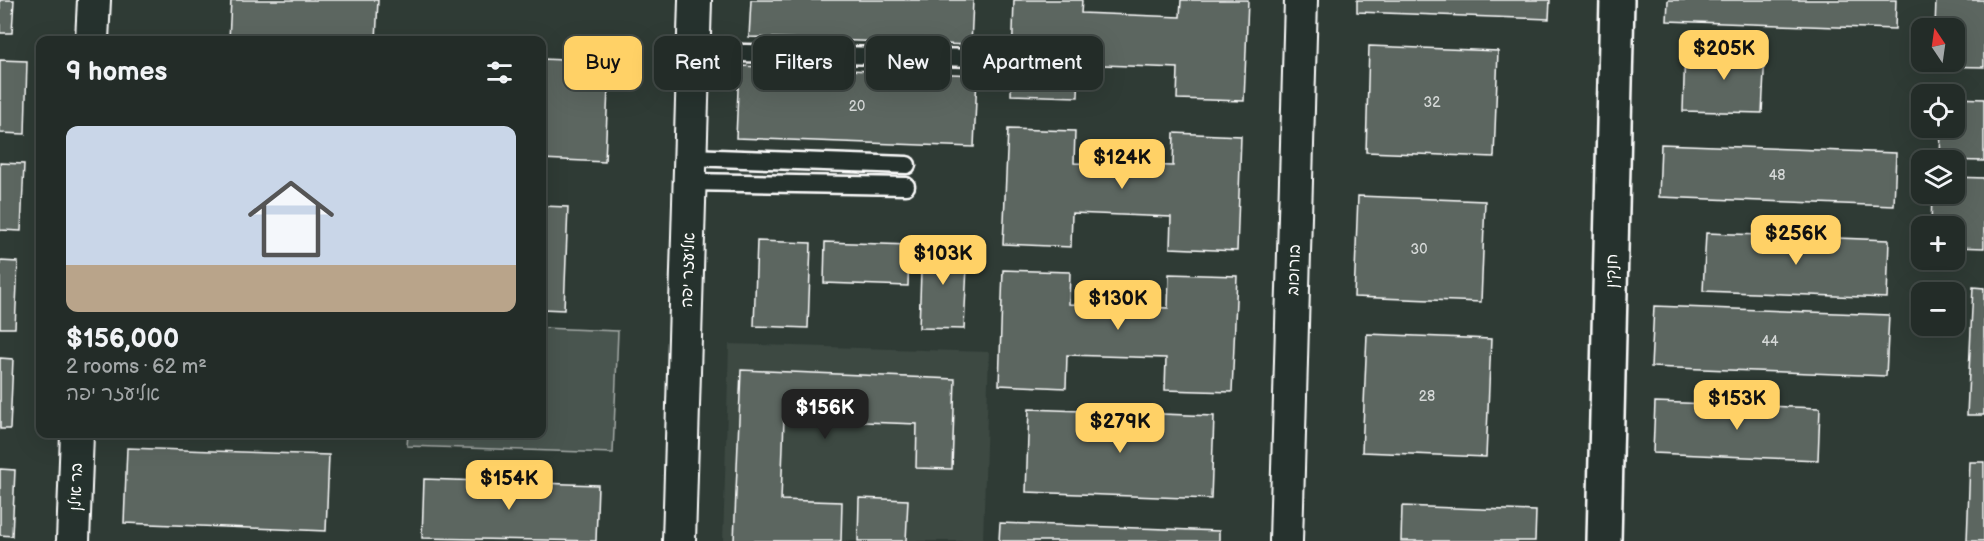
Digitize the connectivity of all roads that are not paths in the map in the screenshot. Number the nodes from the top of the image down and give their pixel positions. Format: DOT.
graph roads {
  1 [pos="94,0"];
  2 [pos="695,0"];
  3 [pos="1300,0"];
  4 [pos="1617,0"];
  5 [pos="92,36"];
  6 [pos="694,36"];
  7 [pos="741,53"];
  8 [pos="962,58"];
  9 [pos="693,90"];
  10 [pos="906,165"];
  11 [pos="690,169"];
  12 [pos="906,186"];
  13 [pos="77,438"];
  14 [pos="73,541"];
  15 [pos="679,541"];
  16 [pos="1286,541"];
  17 [pos="1604,541"];
  1 -- 5 [label="street"];
  2 -- 6 [label="street, אליעזר יפה"];
  3 -- 16 [label="street, בורוכוב"];
  4 -- 17 [label="street, חנקין"];
  7 -- 8 [label="lane"];
  9 -- 11 [label="street, אליעזר יפה"];
  10 -- 11 [label="lane"];
  11 -- 12 [label="lane"];
  11 -- 15 [label="street, אליעזר יפה"];
  13 -- 14 [label="street, בר אילן"];
}
